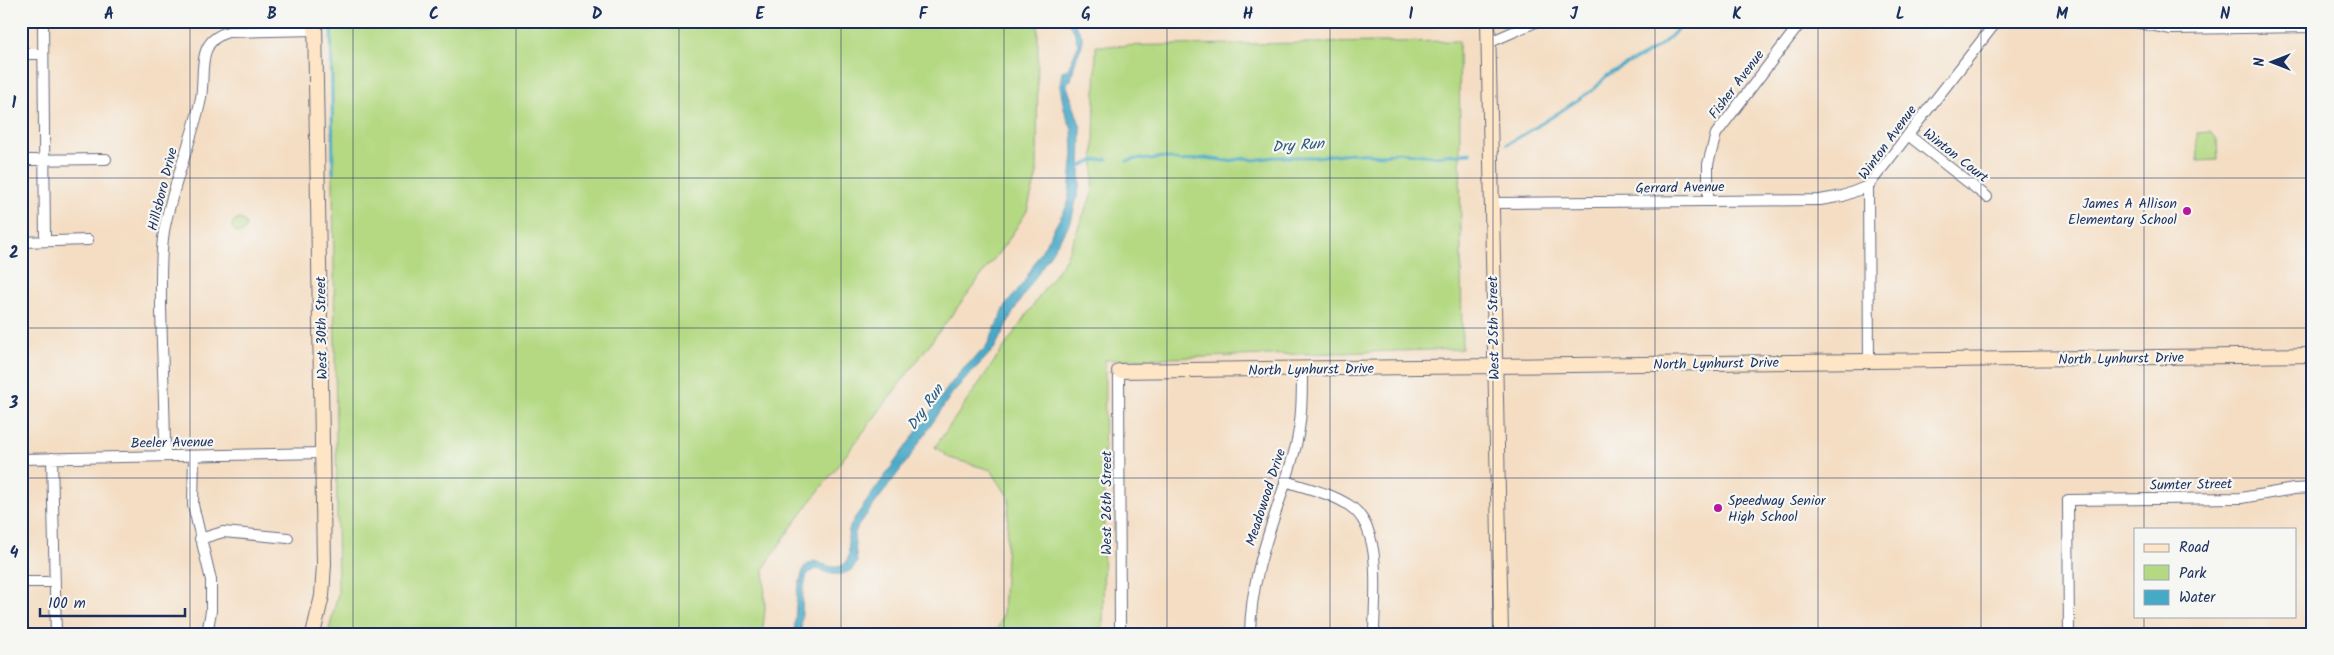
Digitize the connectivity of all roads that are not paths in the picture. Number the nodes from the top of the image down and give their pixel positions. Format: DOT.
graph roads {
  1 [pos="43,21"];
  2 [pos="1488,21"];
  3 [pos="1538,21"];
  4 [pos="1802,21"];
  5 [pos="1997,21"];
  6 [pos="2129,21"];
  7 [pos="316,25"];
  8 [pos="2313,27"];
  9 [pos="1488,43"];
  10 [pos="21,54"];
  11 [pos="43,54"];
  12 [pos="1908,135"];
  13 [pos="44,159"];
  14 [pos="106,159"];
  15 [pos="21,160"];
  16 [pos="1868,186"];
  17 [pos="1987,197"];
  18 [pos="1708,200"];
  19 [pos="1491,203"];
  20 [pos="88,240"];
  21 [pos="45,241"];
  22 [pos="21,242"];
  23 [pos="2313,356"];
  24 [pos="1869,362"];
  25 [pos="1494,366"];
  26 [pos="1302,369"];
  27 [pos="1119,371"];
  28 [pos="322,453"];
  29 [pos="165,456"];
  30 [pos="194,456"];
  31 [pos="52,458"];
  32 [pos="21,459"];
  33 [pos="1285,481"];
  34 [pos="2313,488"];
  35 [pos="288,538"];
  36 [pos="200,539"];
  37 [pos="21,582"];
  38 [pos="55,582"];
  39 [pos="56,634"];
  40 [pos="206,634"];
  41 [pos="314,634"];
  42 [pos="1120,634"];
  43 [pos="1250,634"];
  44 [pos="1374,634"];
  45 [pos="1501,634"];
  46 [pos="2069,634"];
  1 -- 11 [label="street"];
  2 -- 9 [label="main road, West 25th Street"];
  3 -- 9 [label="street"];
  4 -- 18 [label="street, Fisher Avenue"];
  5 -- 12 [label="street, Winton Avenue"];
  6 -- 8 [label="street"];
  7 -- 28 [label="main road, West 30th Street"];
  7 -- 29 [label="street, Hillsboro Drive"];
  9 -- 19 [label="main road, West 25th Street"];
  10 -- 11 [label="street"];
  11 -- 13 [label="street"];
  12 -- 16 [label="street, Winton Avenue"];
  12 -- 17 [label="street, Winton Court"];
  13 -- 14 [label="street"];
  13 -- 15 [label="street"];
  13 -- 21 [label="street"];
  16 -- 18 [label="street, Gerrard Avenue"];
  16 -- 24 [label="street, Winton Avenue"];
  18 -- 19 [label="street, Gerrard Avenue"];
  19 -- 25 [label="main road, West 25th Street"];
  20 -- 21 [label="street"];
  21 -- 22 [label="street"];
  23 -- 24 [label="main road, North Lynhurst Drive"];
  24 -- 25 [label="main road, North Lynhurst Drive"];
  25 -- 26 [label="main road, North Lynhurst Drive"];
  25 -- 45 [label="main road, West 25th Street"];
  26 -- 27 [label="main road, North Lynhurst Drive"];
  26 -- 33 [label="street, Meadowood Drive"];
  27 -- 42 [label="street, West 26th Street"];
  28 -- 30 [label="street, Beeler Avenue"];
  28 -- 41 [label="main road, West 30th Street"];
  29 -- 30 [label="street, Beeler Avenue"];
  29 -- 31 [label="street, Beeler Avenue"];
  30 -- 36 [label="street"];
  31 -- 32 [label="street, Beeler Avenue"];
  31 -- 38 [label="street"];
  33 -- 43 [label="street, Meadowood Drive"];
  33 -- 44 [label="street"];
  34 -- 46 [label="street, Sumter Street"];
  35 -- 36 [label="street"];
  36 -- 40 [label="street"];
  37 -- 38 [label="street"];
  38 -- 39 [label="street"];
}
